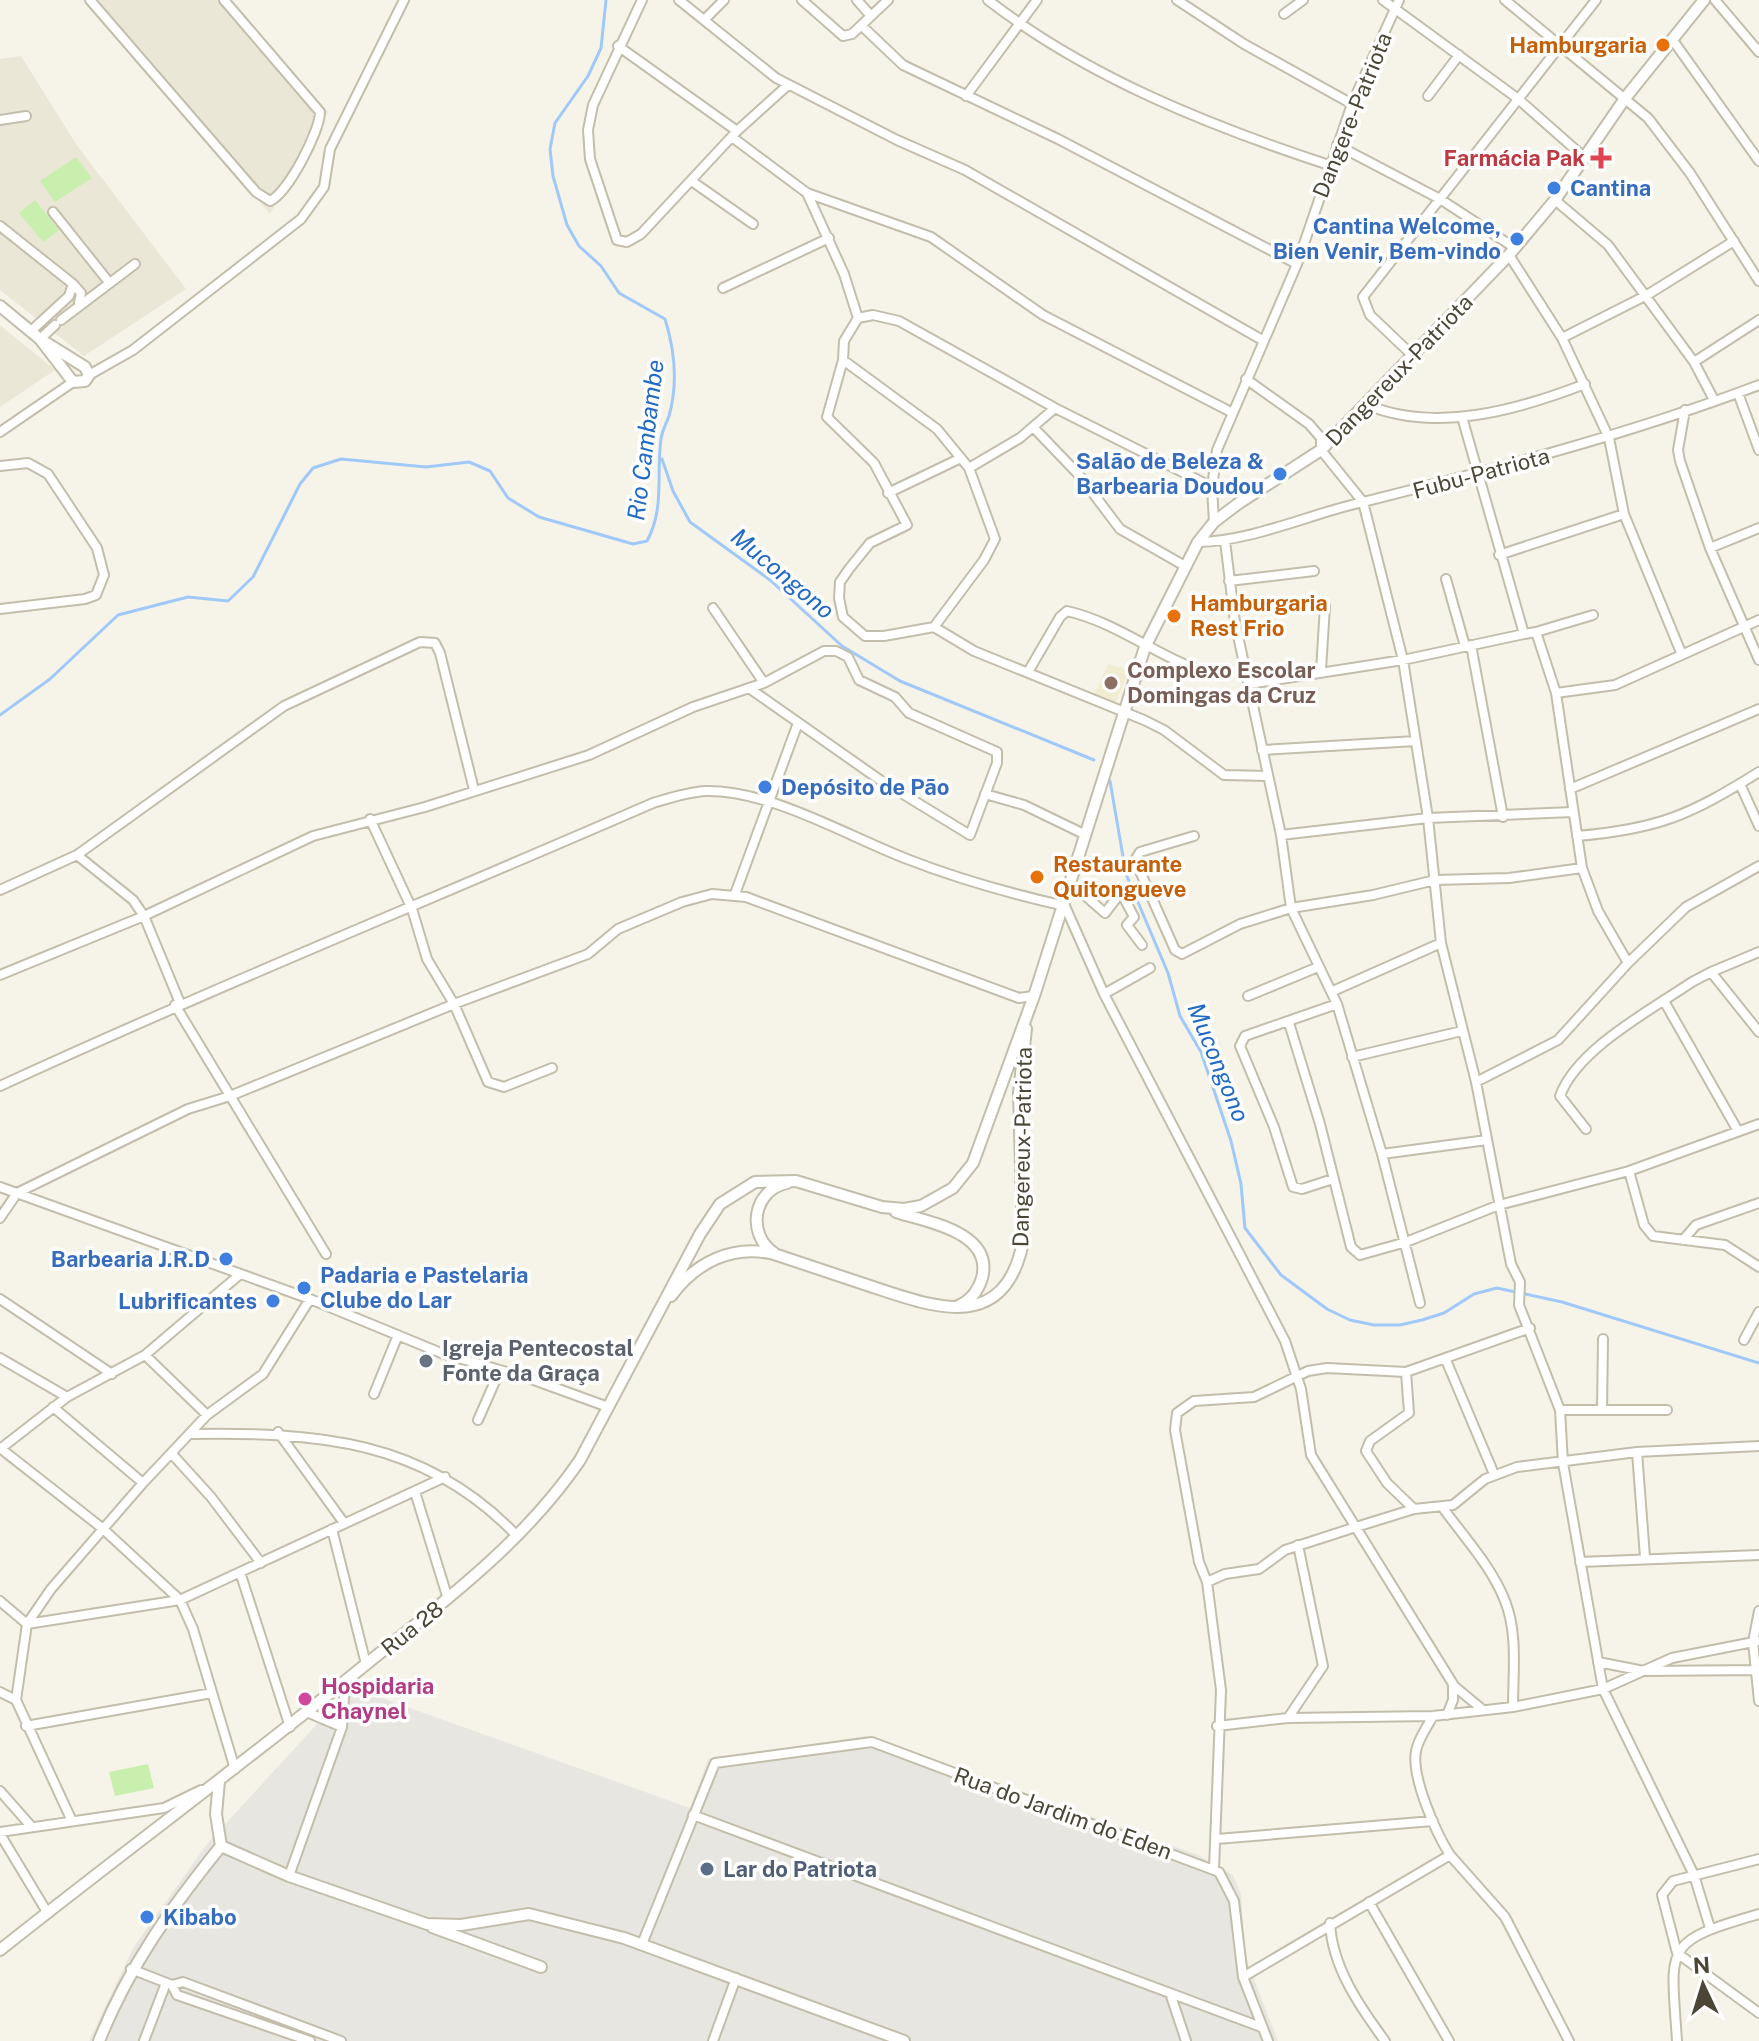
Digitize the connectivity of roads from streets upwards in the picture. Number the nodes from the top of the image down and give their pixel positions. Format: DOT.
graph roads {
  1 [pos="90,0"];
  2 [pos="224,0"];
  3 [pos="404,0"];
  4 [pos="642,0"];
  5 [pos="679,0"];
  6 [pos="724,0"];
  7 [pos="802,0"];
  8 [pos="857,0"];
  9 [pos="888,0"];
  10 [pos="988,0"];
  11 [pos="1037,0"];
  12 [pos="1177,0"];
  13 [pos="1303,0"];
  14 [pos="1383,0"];
  15 [pos="1505,0"];
  16 [pos="1596,0"];
  17 [pos="1704,0"];
  18 [pos="1715,0"];
  19 [pos="1397,4"];
  20 [pos="1284,14"];
  21 [pos="871,16"];
  22 [pos="705,19"];
  23 [pos="1020,23"];
  24 [pos="862,26"];
  25 [pos="1672,39"];
  26 [pos="1563,44"];
  27 [pos="618,46"];
  28 [pos="1759,52"];
  29 [pos="1459,55"];
  30 [pos="788,85"];
  31 [pos="966,96"];
  32 [pos="1428,96"];
  33 [pos="1626,97"];
  34 [pos="1517,98"];
  35 [pos="1352,104"];
  36 [pos="26,116"];
  37 [pos="0,120"];
  38 [pos="735,134"];
  39 [pos="1337,145"];
  40 [pos="1585,158"];
  41 [pos="1759,161"];
  42 [pos="1329,165"];
  43 [pos="693,182"];
  44 [pos="807,193"];
  45 [pos="1440,199"];
  46 [pos="1555,200"];
  47 [pos="53,212"];
  48 [pos="753,224"];
  49 [pos="0,226"];
  50 [pos="829,238"];
  51 [pos="1734,241"];
  52 [pos="1512,252"];
  53 [pos="135,264"];
  54 [pos="1297,264"];
  55 [pos="108,281"];
  56 [pos="1759,281"];
  57 [pos="73,284"];
  58 [pos="723,288"];
  59 [pos="1647,295"];
  60 [pos="79,303"];
  61 [pos="0,306"];
  62 [pos="53,309"];
  63 [pos="858,318"];
  64 [pos="1759,320"];
  65 [pos="60,321"];
  66 [pos="31,331"];
  67 [pos="1562,338"];
  68 [pos="40,339"];
  69 [pos="1264,341"];
  70 [pos="1411,354"];
  71 [pos="843,360"];
  72 [pos="1694,362"];
  73 [pos="89,375"];
  74 [pos="1246,379"];
  75 [pos="73,382"];
  76 [pos="1585,384"];
  77 [pos="1759,385"];
  78 [pos="1738,393"];
  79 [pos="1714,400"];
  80 [pos="1365,404"];
  81 [pos="1055,408"];
  82 [pos="1685,410"];
  83 [pos="1231,412"];
  84 [pos="1462,417"];
  85 [pos="1033,427"];
  86 [pos="0,432"];
  87 [pos="1609,438"];
  88 [pos="1321,450"];
  89 [pos="1759,450"];
  90 [pos="961,458"];
  91 [pos="0,466"];
  92 [pos="969,468"];
  93 [pos="1477,476"];
  94 [pos="1212,487"];
  95 [pos="888,493"];
  96 [pos="1363,502"];
  97 [pos="1624,514"];
  98 [pos="1214,522"];
  99 [pos="1759,528"];
  100 [pos="1225,541"];
  101 [pos="1198,542"];
  102 [pos="1710,548"];
  103 [pos="1499,555"];
  104 [pos="1185,566"];
  105 [pos="1314,571"];
  106 [pos="1446,579"];
  107 [pos="1229,581"];
  108 [pos="1325,606"];
  109 [pos="713,608"];
  110 [pos="0,609"];
  111 [pos="1593,615"];
  112 [pos="1759,620"];
  113 [pos="934,627"];
  114 [pos="1745,627"];
  115 [pos="1536,632"];
  116 [pos="1524,634"];
  117 [pos="1468,646"];
  118 [pos="1145,647"];
  119 [pos="1682,655"];
  120 [pos="1403,660"];
  121 [pos="1759,660"];
  122 [pos="1321,670"];
  123 [pos="1028,672"];
  124 [pos="1211,674"];
  125 [pos="764,683"];
  126 [pos="1249,684"];
  127 [pos="749,688"];
  128 [pos="1556,693"];
  129 [pos="1759,709"];
  130 [pos="1124,713"];
  131 [pos="798,723"];
  132 [pos="1416,741"];
  133 [pos="1262,750"];
  134 [pos="1759,772"];
  135 [pos="1268,776"];
  136 [pos="1740,784"];
  137 [pos="1570,789"];
  138 [pos="474,790"];
  139 [pos="985,794"];
  140 [pos="768,803"];
  141 [pos="1573,812"];
  142 [pos="1503,817"];
  143 [pos="1428,818"];
  144 [pos="370,819"];
  145 [pos="1759,826"];
  146 [pos="1086,835"];
  147 [pos="1281,835"];
  148 [pos="1194,836"];
  149 [pos="1577,836"];
  150 [pos="77,855"];
  151 [pos="1759,866"];
  152 [pos="1582,868"];
  153 [pos="1435,880"];
  154 [pos="1073,885"];
  155 [pos="0,890"];
  156 [pos="735,894"];
  157 [pos="1065,906"];
  158 [pos="1291,908"];
  159 [pos="412,909"];
  160 [pos="144,916"];
  161 [pos="1441,943"];
  162 [pos="1142,945"];
  163 [pos="1759,952"];
  164 [pos="1628,963"];
  165 [pos="1318,967"];
  166 [pos="1150,968"];
  167 [pos="1711,972"];
  168 [pos="0,975"];
  169 [pos="1333,991"];
  170 [pos="1104,994"];
  171 [pos="1033,996"];
  172 [pos="1248,996"];
  173 [pos="1664,1001"];
  174 [pos="177,1004"];
  175 [pos="454,1004"];
  176 [pos="1337,1004"];
  177 [pos="1289,1023"];
  178 [pos="1462,1031"];
  179 [pos="1759,1032"];
  180 [pos="1352,1057"];
  181 [pos="552,1068"];
  182 [pos="1476,1082"];
  183 [pos="0,1086"];
  184 [pos="230,1096"];
  185 [pos="1759,1124"];
  186 [pos="1586,1129"];
  187 [pos="1738,1131"];
  188 [pos="1487,1140"];
  189 [pos="1382,1154"];
  190 [pos="1629,1171"];
  191 [pos="1333,1179"];
  192 [pos="796,1181"];
  193 [pos="0,1187"];
  194 [pos="17,1193"];
  195 [pos="1759,1203"];
  196 [pos="1499,1205"];
  197 [pos="882,1207"];
  198 [pos="0,1218"];
  199 [pos="1683,1240"];
  200 [pos="1406,1242"];
  201 [pos="326,1254"];
  202 [pos="774,1254"];
  203 [pos="1759,1267"];
  204 [pos="238,1276"];
  205 [pos="0,1299"];
  206 [pos="310,1299"];
  207 [pos="1420,1303"];
  208 [pos="948,1309"];
  209 [pos="1759,1312"];
  210 [pos="654,1318"];
  211 [pos="1530,1328"];
  212 [pos="398,1335"];
  213 [pos="1603,1339"];
  214 [pos="1744,1340"];
  215 [pos="145,1355"];
  216 [pos="0,1358"];
  217 [pos="1446,1360"];
  218 [pos="500,1370"];
  219 [pos="1406,1372"];
  220 [pos="112,1374"];
  221 [pos="1297,1375"];
  222 [pos="374,1394"];
  223 [pos="67,1397"];
  224 [pos="53,1407"];
  225 [pos="608,1407"];
  226 [pos="1560,1410"];
  227 [pos="1602,1410"];
  228 [pos="1667,1410"];
  229 [pos="207,1415"];
  230 [pos="478,1420"];
  231 [pos="278,1432"];
  232 [pos="190,1434"];
  233 [pos="1759,1446"];
  234 [pos="0,1449"];
  235 [pos="1637,1452"];
  236 [pos="172,1454"];
  237 [pos="1563,1463"];
  238 [pos="1494,1474"];
  239 [pos="445,1477"];
  240 [pos="143,1483"];
  241 [pos="415,1492"];
  242 [pos="1443,1508"];
  243 [pos="1414,1509"];
  244 [pos="344,1523"];
  245 [pos="1356,1527"];
  246 [pos="102,1528"];
  247 [pos="332,1529"];
  248 [pos="517,1536"];
  249 [pos="1298,1545"];
  250 [pos="1759,1555"];
  251 [pos="1645,1557"];
  252 [pos="1580,1562"];
  253 [pos="261,1563"];
  254 [pos="240,1572"];
  255 [pos="1207,1582"];
  256 [pos="448,1599"];
  257 [pos="180,1600"];
  258 [pos="0,1601"];
  259 [pos="1759,1611"];
  260 [pos="27,1624"];
  261 [pos="1756,1642"];
  262 [pos="1598,1662"];
  263 [pos="366,1664"];
  264 [pos="1756,1670"];
  265 [pos="1644,1671"];
  266 [pos="345,1683"];
  267 [pos="1453,1684"];
  268 [pos="1603,1689"];
  269 [pos="0,1692"];
  270 [pos="212,1693"];
  271 [pos="16,1700"];
  272 [pos="1759,1701"];
  273 [pos="1513,1707"];
  274 [pos="1483,1710"];
  275 [pos="309,1713"];
  276 [pos="1447,1715"];
  277 [pos="1433,1716"];
  278 [pos="1288,1718"];
  279 [pos="26,1726"];
  280 [pos="1217,1726"];
  281 [pos="342,1727"];
  282 [pos="290,1728"];
  283 [pos="235,1769"];
  284 [pos="219,1781"];
  285 [pos="0,1791"];
  286 [pos="693,1815"];
  287 [pos="71,1819"];
  288 [pos="1433,1821"];
  289 [pos="30,1825"];
  290 [pos="0,1833"];
  291 [pos="1217,1839"];
  292 [pos="221,1846"];
  293 [pos="1450,1855"];
  294 [pos="1759,1859"];
  295 [pos="1214,1869"];
  296 [pos="1694,1875"];
  297 [pos="289,1876"];
  298 [pos="1369,1902"];
  299 [pos="47,1912"];
  300 [pos="1759,1914"];
  301 [pos="472,1922"];
  302 [pos="1330,1923"];
  303 [pos="427,1924"];
  304 [pos="1710,1928"];
  305 [pos="472,1943"];
  306 [pos="642,1944"];
  307 [pos="0,1950"];
  308 [pos="1677,1953"];
  309 [pos="541,1967"];
  310 [pos="131,1969"];
  311 [pos="1243,1977"];
  312 [pos="736,1978"];
  313 [pos="169,1984"];
  314 [pos="1170,1993"];
  315 [pos="1759,2013"];
  316 [pos="1261,2027"];
  317 [pos="99,2041"];
  318 [pos="144,2041"];
  319 [pos="310,2041"];
  320 [pos="341,2041"];
  321 [pos="713,2041"];
  322 [pos="904,2041"];
  323 [pos="1186,2041"];
  324 [pos="1268,2041"];
  325 [pos="1385,2041"];
  326 [pos="1449,2041"];
  327 [pos="1569,2041"];
  328 [pos="1677,2041"];
  1 -- 2 [label="street"];
  3 -- 73 [label="street"];
  4 -- 27 [label="street"];
  5 -- 22 [label="street"];
  6 -- 22 [label="street"];
  7 -- 24 [label="street"];
  8 -- 21 [label="street"];
  9 -- 21 [label="street"];
  10 -- 23 [label="street"];
  11 -- 23 [label="street"];
  12 -- 35 [label="street"];
  13 -- 20 [label="street"];
  14 -- 19 [label="street"];
  15 -- 26 [label="street"];
  16 -- 26 [label="street"];
  17 -- 25 [label="street, Dangereux-Patriota"];
  18 -- 28 [label="street"];
  19 -- 29 [label="street"];
  19 -- 35 [label="street, Dangere-Patriota"];
  21 -- 24 [label="street"];
  22 -- 30 [label="street"];
  23 -- 31 [label="street"];
  23 -- 42 [label="street"];
  24 -- 31 [label="street"];
  25 -- 33 [label="street, Dangereux-Patriota"];
  25 -- 41 [label="street"];
  26 -- 33 [label="street"];
  26 -- 34 [label="street"];
  27 -- 38 [label="street"];
  27 -- 43 [label="street"];
  29 -- 32 [label="street"];
  29 -- 34 [label="street"];
  30 -- 38 [label="street"];
  30 -- 69 [label="street"];
  31 -- 54 [label="street"];
  33 -- 40 [label="street, Dangereux-Patriota"];
  33 -- 51 [label="street"];
  34 -- 40 [label="street"];
  34 -- 45 [label="street"];
  35 -- 39 [label="street, Dangere-Patriota"];
  36 -- 37 [label="street"];
  38 -- 43 [label="street"];
  38 -- 44 [label="street"];
  39 -- 42 [label="street, Dangere-Patriota"];
  39 -- 45 [label="street"];
  40 -- 46 [label="street, Dangereux-Patriota"];
  42 -- 54 [label="street, Dangere-Patriota"];
  43 -- 48 [label="street"];
  44 -- 50 [label="street"];
  44 -- 83 [label="street"];
  45 -- 52 [label="street"];
  45 -- 70 [label="street"];
  46 -- 52 [label="street, Dangereux-Patriota"];
  46 -- 59 [label="street"];
  47 -- 55 [label="street"];
  49 -- 57 [label="street"];
  50 -- 58 [label="street"];
  50 -- 63 [label="street"];
  51 -- 56 [label="street"];
  51 -- 59 [label="street"];
  52 -- 67 [label="street"];
  52 -- 70 [label="street, Dangereux-Patriota"];
  53 -- 55 [label="street"];
  54 -- 69 [label="street, Dangere-Patriota"];
  55 -- 60 [label="street"];
  57 -- 60 [label="street"];
  57 -- 62 [label="street"];
  59 -- 67 [label="street"];
  59 -- 72 [label="street"];
  60 -- 65 [label="street"];
  61 -- 66 [label="street"];
  62 -- 65 [label="street"];
  62 -- 66 [label="street"];
  63 -- 71 [label="street"];
  63 -- 81 [label="street"];
  64 -- 72 [label="street"];
  65 -- 68 [label="street"];
  66 -- 68 [label="street"];
  67 -- 76 [label="street"];
  68 -- 73 [label="street"];
  68 -- 75 [label="street"];
  69 -- 74 [label="street, Dangere-Patriota"];
  70 -- 80 [label="street, Dangereux-Patriota"];
  71 -- 90 [label="street"];
  71 -- 95 [label="street"];
  72 -- 79 [label="street"];
  73 -- 75 [label="street"];
  74 -- 83 [label="street, Dangere-Patriota"];
  74 -- 88 [label="street"];
  75 -- 86 [label="street"];
  76 -- 84 [label="street"];
  76 -- 87 [label="street"];
  77 -- 78 [label="street, Fubu-Patriota"];
  78 -- 79 [label="street, Fubu-Patriota"];
  78 -- 89 [label="street"];
  79 -- 82 [label="street, Fubu-Patriota"];
  80 -- 84 [label="street"];
  80 -- 88 [label="street, Dangereux-Patriota"];
  81 -- 85 [label="street"];
  81 -- 94 [label="street"];
  82 -- 87 [label="street, Fubu-Patriota"];
  82 -- 102 [label="street"];
  83 -- 94 [label="street, Dangere-Patriota"];
  84 -- 93 [label="street"];
  85 -- 92 [label="street"];
  85 -- 104 [label="street"];
  87 -- 93 [label="street, Fubu-Patriota"];
  87 -- 97 [label="street"];
  88 -- 96 [label="street"];
  88 -- 98 [label="street, Dangereux-Patriota"];
  90 -- 92 [label="street"];
  90 -- 95 [label="street"];
  91 -- 110 [label="street"];
  92 -- 113 [label="street"];
  93 -- 96 [label="street, Fubu-Patriota"];
  93 -- 103 [label="street"];
  94 -- 98 [label="street, Dangere-Patriota"];
  95 -- 113 [label="street"];
  96 -- 100 [label="street, Fubu-Patriota"];
  96 -- 120 [label="street"];
  97 -- 103 [label="street"];
  97 -- 119 [label="street"];
  98 -- 101 [label="street"];
  99 -- 102 [label="street"];
  100 -- 101 [label="street, Fubu-Patriota"];
  100 -- 107 [label="street"];
  101 -- 104 [label="street"];
  102 -- 114 [label="street"];
  103 -- 116 [label="street"];
  104 -- 118 [label="street"];
  105 -- 107 [label="street"];
  106 -- 117 [label="street"];
  107 -- 126 [label="street"];
  108 -- 122 [label="street"];
  109 -- 125 [label="street"];
  111 -- 115 [label="street"];
  112 -- 114 [label="street"];
  113 -- 123 [label="street"];
  114 -- 119 [label="street"];
  114 -- 121 [label="street"];
  115 -- 116 [label="street"];
  115 -- 128 [label="street"];
  116 -- 117 [label="street"];
  117 -- 120 [label="street"];
  117 -- 142 [label="street"];
  118 -- 123 [label="street"];
  118 -- 124 [label="street"];
  118 -- 130 [label="street"];
  119 -- 128 [label="street"];
  120 -- 122 [label="street"];
  120 -- 132 [label="street"];
  122 -- 126 [label="street"];
  123 -- 130 [label="street"];
  125 -- 127 [label="street"];
  125 -- 139 [label="street"];
  126 -- 133 [label="street"];
  127 -- 131 [label="street"];
  127 -- 138 [label="street"];
  128 -- 137 [label="street"];
  129 -- 137 [label="street"];
  130 -- 135 [label="street"];
  130 -- 146 [label="street"];
  131 -- 139 [label="street"];
  131 -- 140 [label="street"];
  132 -- 133 [label="street"];
  132 -- 143 [label="street"];
  133 -- 135 [label="street"];
  134 -- 136 [label="street"];
  135 -- 147 [label="street"];
  136 -- 145 [label="street"];
  136 -- 149 [label="street"];
  137 -- 141 [label="street"];
  138 -- 144 [label="street"];
  138 -- 150 [label="street"];
  139 -- 146 [label="street"];
  140 -- 156 [label="street"];
  140 -- 157 [label="street"];
  140 -- 159 [label="street"];
  141 -- 142 [label="street"];
  141 -- 149 [label="street"];
  142 -- 143 [label="street"];
  143 -- 147 [label="street"];
  143 -- 153 [label="street"];
  144 -- 159 [label="street"];
  144 -- 160 [label="street"];
  146 -- 154 [label="street"];
  147 -- 158 [label="street"];
  148 -- 158 [label="street"];
  149 -- 152 [label="street"];
  150 -- 155 [label="street"];
  150 -- 160 [label="street"];
  151 -- 164 [label="street"];
  152 -- 153 [label="street"];
  152 -- 164 [label="street"];
  153 -- 158 [label="street"];
  153 -- 161 [label="street"];
  154 -- 157 [label="street"];
  154 -- 162 [label="street"];
  156 -- 171 [label="street"];
  156 -- 175 [label="street"];
  157 -- 170 [label="street"];
  157 -- 171 [label="street"];
  158 -- 165 [label="street"];
  159 -- 174 [label="street"];
  159 -- 175 [label="street"];
  160 -- 168 [label="street"];
  160 -- 174 [label="street"];
  161 -- 169 [label="street"];
  161 -- 178 [label="street"];
  163 -- 167 [label="street"];
  164 -- 182 [label="street"];
  165 -- 169 [label="street"];
  165 -- 172 [label="street"];
  166 -- 170 [label="street"];
  167 -- 173 [label="street"];
  167 -- 179 [label="street"];
  169 -- 176 [label="street"];
  170 -- 221 [label="street"];
  171 -- 197 [label="street"];
  171 -- 208 [label="street, Dangereux-Patriota"];
  173 -- 186 [label="street"];
  173 -- 187 [label="street"];
  174 -- 183 [label="street"];
  174 -- 184 [label="street"];
  175 -- 181 [label="street"];
  175 -- 184 [label="street"];
  176 -- 177 [label="street"];
  176 -- 180 [label="street"];
  177 -- 191 [label="street"];
  177 -- 191 [label="street"];
  178 -- 180 [label="street"];
  178 -- 182 [label="street"];
  180 -- 189 [label="street"];
  182 -- 188 [label="street"];
  184 -- 194 [label="street"];
  184 -- 201 [label="street"];
  185 -- 187 [label="street"];
  187 -- 190 [label="street"];
  188 -- 189 [label="street"];
  188 -- 196 [label="street"];
  189 -- 200 [label="street"];
  190 -- 196 [label="street"];
  190 -- 199 [label="street"];
  191 -- 200 [label="street"];
  192 -- 197 [label="street"];
  192 -- 202 [label="street"];
  192 -- 210 [label="street"];
  193 -- 194 [label="street"];
  194 -- 198 [label="street"];
  194 -- 204 [label="street"];
  195 -- 199 [label="street"];
  196 -- 200 [label="street"];
  196 -- 211 [label="street"];
  197 -- 208 [label="street"];
  199 -- 203 [label="street"];
  200 -- 207 [label="street"];
  202 -- 208 [label="street, Dangereux-Patriota"];
  202 -- 210 [label="street, Dangereux-Patriota"];
  204 -- 206 [label="street"];
  204 -- 215 [label="street"];
  205 -- 220 [label="street"];
  206 -- 212 [label="street"];
  206 -- 229 [label="street"];
  209 -- 214 [label="street"];
  210 -- 225 [label="street, Rua 28"];
  211 -- 217 [label="street"];
  211 -- 226 [label="street"];
  212 -- 218 [label="street"];
  212 -- 222 [label="street"];
  213 -- 227 [label="street"];
  215 -- 220 [label="street"];
  215 -- 229 [label="street"];
  216 -- 223 [label="street"];
  217 -- 219 [label="street"];
  217 -- 238 [label="street"];
  218 -- 225 [label="street"];
  218 -- 230 [label="street"];
  219 -- 221 [label="street"];
  219 -- 243 [label="street"];
  220 -- 223 [label="street"];
  221 -- 245 [label="street"];
  221 -- 255 [label="street"];
  223 -- 224 [label="street"];
  224 -- 234 [label="street"];
  224 -- 240 [label="street"];
  225 -- 248 [label="street, Rua 28"];
  226 -- 227 [label="street"];
  226 -- 237 [label="street"];
  227 -- 228 [label="street"];
  229 -- 232 [label="street"];
  231 -- 232 [label="street"];
  231 -- 239 [label="street"];
  231 -- 244 [label="street"];
  232 -- 236 [label="street"];
  233 -- 235 [label="street"];
  234 -- 246 [label="street"];
  235 -- 237 [label="street"];
  235 -- 251 [label="street"];
  236 -- 240 [label="street"];
  236 -- 253 [label="street"];
  237 -- 238 [label="street"];
  237 -- 252 [label="street"];
  238 -- 242 [label="street"];
  239 -- 241 [label="street"];
  239 -- 248 [label="street"];
  240 -- 246 [label="street"];
  241 -- 244 [label="street"];
  241 -- 256 [label="street"];
  242 -- 243 [label="street"];
  242 -- 273 [label="street"];
  243 -- 245 [label="street"];
  244 -- 247 [label="street"];
  245 -- 249 [label="street"];
  245 -- 267 [label="street"];
  246 -- 257 [label="street"];
  246 -- 260 [label="street"];
  247 -- 253 [label="street"];
  247 -- 263 [label="street"];
  248 -- 256 [label="street, Rua 28"];
  249 -- 255 [label="street"];
  249 -- 278 [label="street"];
  250 -- 251 [label="street"];
  251 -- 252 [label="street"];
  252 -- 262 [label="street"];
  253 -- 254 [label="street"];
  254 -- 257 [label="street"];
  254 -- 282 [label="street"];
  255 -- 280 [label="street"];
  256 -- 263 [label="street, Rua 28"];
  257 -- 260 [label="street"];
  257 -- 270 [label="street"];
  258 -- 260 [label="street"];
  259 -- 261 [label="street"];
  260 -- 271 [label="street"];
  261 -- 264 [label="street"];
  261 -- 265 [label="street"];
  262 -- 265 [label="street"];
  262 -- 268 [label="street"];
  263 -- 266 [label="street, Rua 28"];
  264 -- 265 [label="street"];
  264 -- 272 [label="street"];
  265 -- 268 [label="street"];
  266 -- 275 [label="street, Rua 28"];
  266 -- 281 [label="street"];
  267 -- 274 [label="street"];
  267 -- 276 [label="street"];
  268 -- 273 [label="street"];
  268 -- 296 [label="street"];
  269 -- 271 [label="street"];
  270 -- 279 [label="street"];
  270 -- 283 [label="street"];
  271 -- 279 [label="street"];
  273 -- 274 [label="street"];
  274 -- 276 [label="street"];
  275 -- 281 [label="street"];
  275 -- 282 [label="street, Rua 28"];
  276 -- 277 [label="street"];
  277 -- 278 [label="street"];
  277 -- 288 [label="street"];
  278 -- 280 [label="street"];
  279 -- 287 [label="street"];
  280 -- 291 [label="street"];
  281 -- 297 [label="street"];
  282 -- 283 [label="street, Rua 28"];
  283 -- 284 [label="street, Rua 28"];
  284 -- 287 [label="street"];
  284 -- 292 [label="street"];
  284 -- 299 [label="street, Rua 28"];
  285 -- 289 [label="street"];
  286 -- 295 [label="street, Rua do Jardim do Eden"];
  286 -- 306 [label="street"];
  286 -- 314 [label="street"];
  287 -- 289 [label="street"];
  288 -- 291 [label="street"];
  288 -- 293 [label="street"];
  289 -- 290 [label="street"];
  290 -- 299 [label="street"];
  291 -- 295 [label="street"];
  292 -- 297 [label="street"];
  292 -- 310 [label="street"];
  293 -- 298 [label="street"];
  293 -- 327 [label="street"];
  294 -- 296 [label="street"];
  295 -- 311 [label="street"];
  296 -- 304 [label="street"];
  296 -- 308 [label="street"];
  297 -- 303 [label="street"];
  298 -- 302 [label="street"];
  298 -- 326 [label="street"];
  299 -- 307 [label="street, Rua 28"];
  300 -- 304 [label="street"];
  301 -- 303 [label="street"];
  301 -- 305 [label="street"];
  301 -- 306 [label="street"];
  302 -- 311 [label="street"];
  302 -- 325 [label="street"];
  303 -- 305 [label="street"];
  304 -- 308 [label="street"];
  305 -- 309 [label="street"];
  306 -- 312 [label="street"];
  308 -- 315 [label="street"];
  308 -- 328 [label="street"];
  310 -- 313 [label="street"];
  310 -- 317 [label="street"];
  311 -- 316 [label="street"];
  312 -- 321 [label="street"];
  312 -- 322 [label="street"];
  313 -- 318 [label="street"];
  313 -- 319 [label="street"];
  313 -- 320 [label="street"];
  314 -- 316 [label="street"];
  314 -- 323 [label="street"];
  316 -- 324 [label="street"];
}
